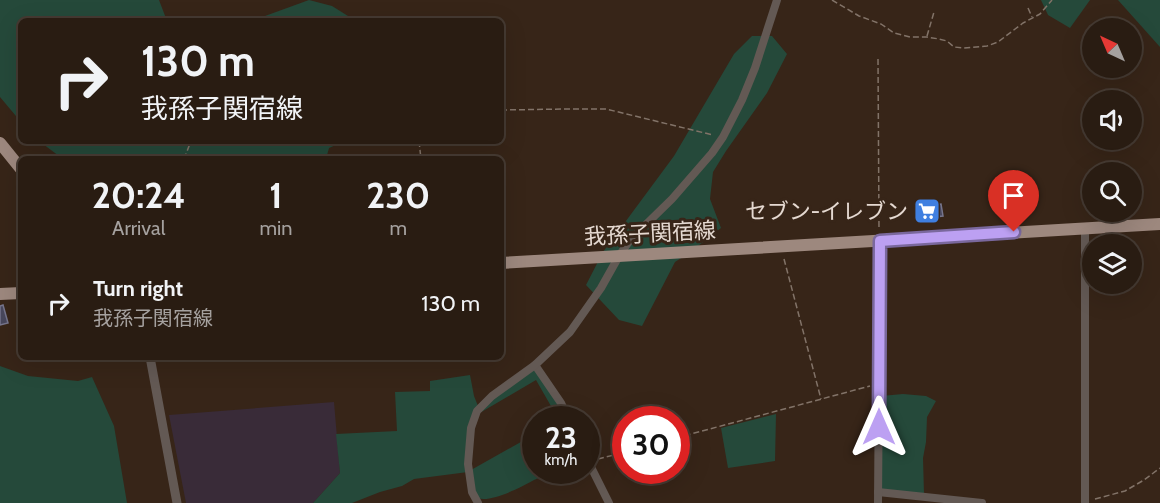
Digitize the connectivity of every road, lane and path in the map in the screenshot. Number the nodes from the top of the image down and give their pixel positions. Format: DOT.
graph roads {
  1 [pos="777,0"];
  2 [pos="832,0"];
  3 [pos="1052,0"];
  4 [pos="1028,8"];
  5 [pos="934,12"];
  6 [pos="1032,18"];
  7 [pos="927,37"];
  8 [pos="878,59"];
  9 [pos="504,110"];
  10 [pos="723,137"];
  11 [pos="0,143"];
  12 [pos="18,165"];
  13 [pos="1160,224"];
  14 [pos="1085,228"];
  15 [pos="880,241"];
  16 [pos="781,246"];
  17 [pos="619,256"];
  18 [pos="504,263"];
  19 [pos="18,293"];
  20 [pos="0,294"];
  21 [pos="151,360"];
  22 [pos="535,365"];
  23 [pos="879,384"];
  24 [pos="821,400"];
  25 [pos="562,406"];
  26 [pos="690,434"];
  27 [pos="1160,468"];
  28 [pos="600,484"];
  29 [pos="878,492"];
  30 [pos="177,503"];
  31 [pos="478,503"];
  32 [pos="609,503"];
  33 [pos="879,503"];
  34 [pos="982,503"];
  35 [pos="1085,503"];
  1 -- 10 [label="street"];
  2 -- 7 [label="path"];
  3 -- 6 [label="path"];
  4 -- 6 [label="path"];
  5 -- 7 [label="path"];
  6 -- 7 [label="path"];
  8 -- 15 [label="path"];
  9 -- 10 [label="path"];
  10 -- 17 [label="street"];
  11 -- 12 [label="main road"];
  13 -- 14 [label="main road, 我孫子関宿線"];
  14 -- 15 [label="main road, 我孫子関宿線"];
  14 -- 35 [label="street"];
  15 -- 16 [label="main road, 我孫子関宿線"];
  15 -- 23 [label="street"];
  16 -- 17 [label="main road, 我孫子関宿線"];
  16 -- 24 [label="path"];
  17 -- 18 [label="main road, 我孫子関宿線"];
  17 -- 22 [label="street"];
  19 -- 20 [label="main road"];
  21 -- 30 [label="street"];
  22 -- 25 [label="street"];
  22 -- 31 [label="street"];
  23 -- 24 [label="path"];
  23 -- 29 [label="street"];
  24 -- 26 [label="path"];
  27 -- 35 [label="path"];
  28 -- 32 [label="street"];
  29 -- 33 [label="street"];
  29 -- 34 [label="street"];
}
